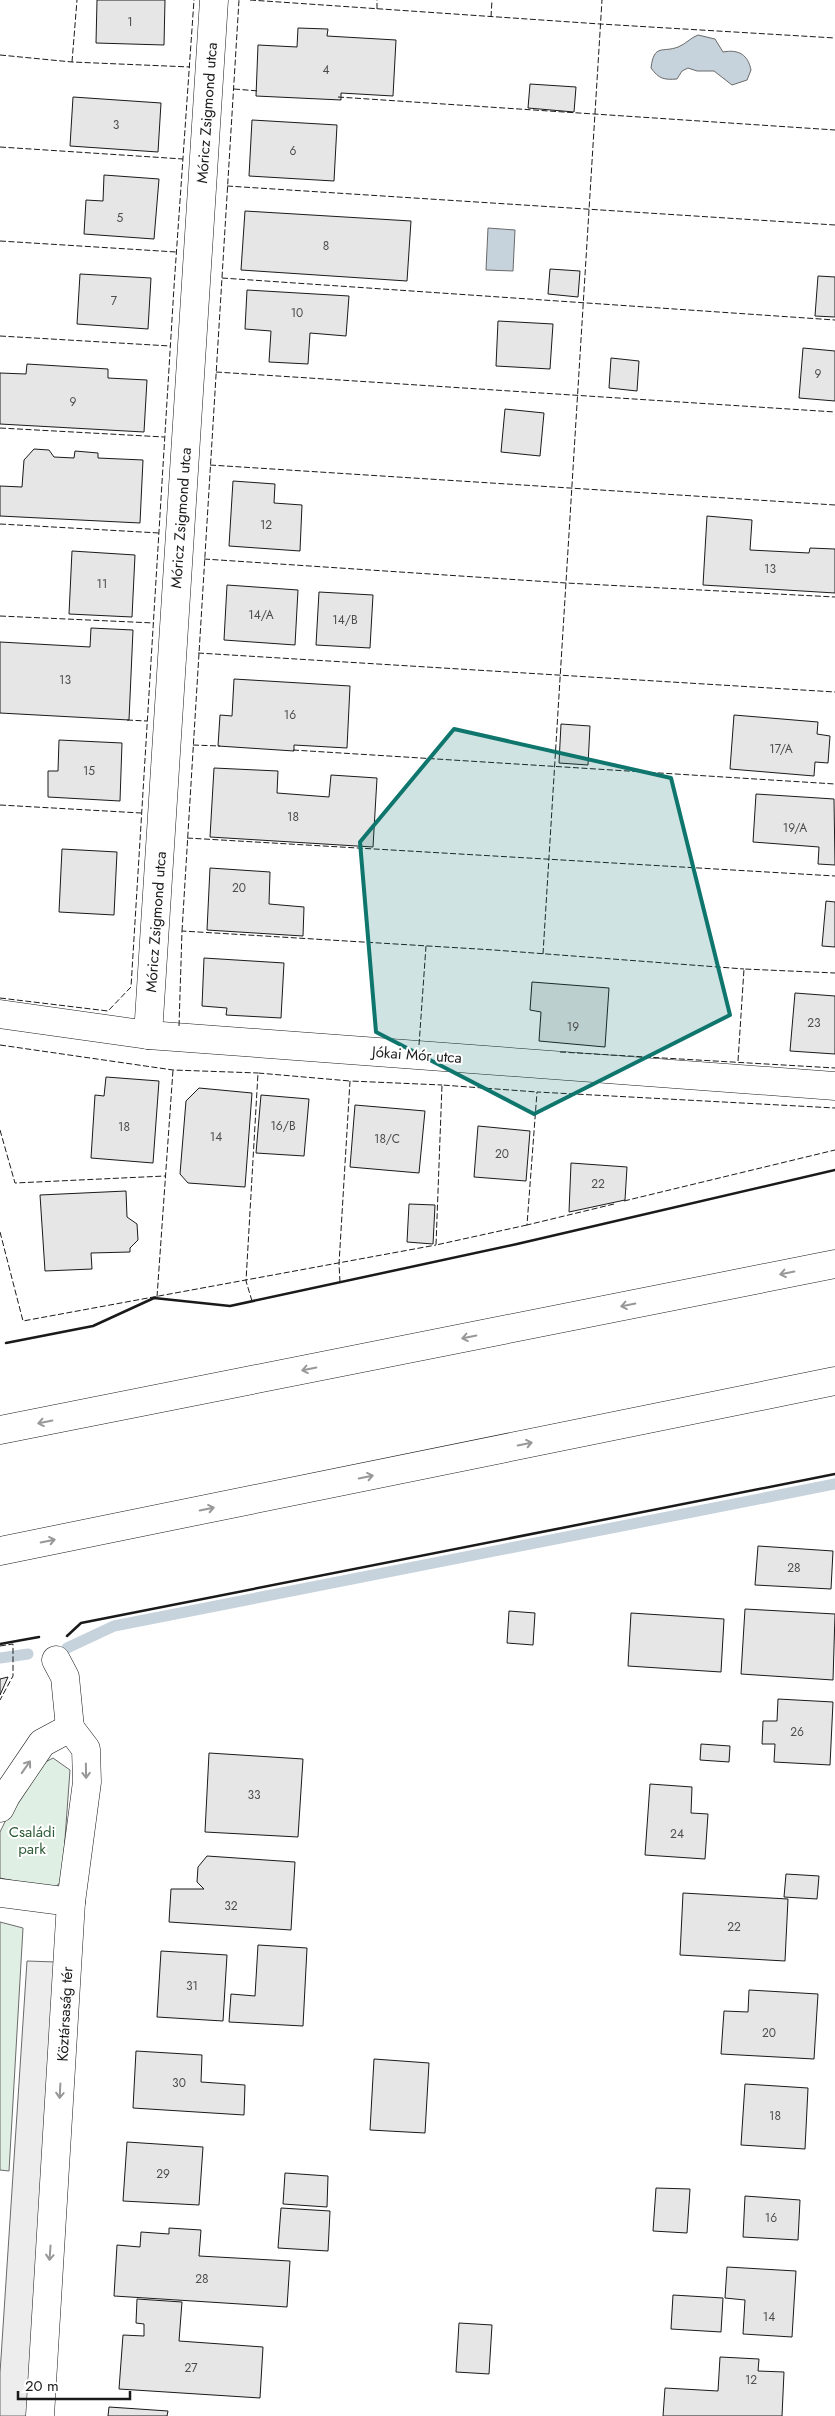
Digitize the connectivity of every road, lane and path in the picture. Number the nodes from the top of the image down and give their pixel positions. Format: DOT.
graph roads {
  1 [pos="214,0"];
  2 [pos="0,1014"];
  3 [pos="148,1035"];
  4 [pos="835,1086"];
  5 [pos="835,1264"];
  6 [pos="835,1381"];
  7 [pos="0,1430"];
  8 [pos="0,1551"];
  9 [pos="56,1660"];
  10 [pos="70,1728"];
  11 [pos="0,1808"];
  12 [pos="0,1893"];
  13 [pos="71,1902"];
  14 [pos="40,2416"];
  1 -- 3 [label="main road, Móricz Zsigmond utca"];
  2 -- 3 [label="main road, Jókai Mór utca"];
  3 -- 4 [label="main road, Jókai Mór utca"];
  5 -- 7 [label="main road, one-way"];
  8 -- 6 [label="main road, one-way"];
  9 -- 10 [label="main road"];
  11 -- 10 [label="main road, one-way"];
  10 -- 13 [label="main road, Köztársaság tér, one-way"];
  12 -- 13 [label="main road"];
  13 -- 14 [label="main road, Köztársaság tér, one-way"];
}
